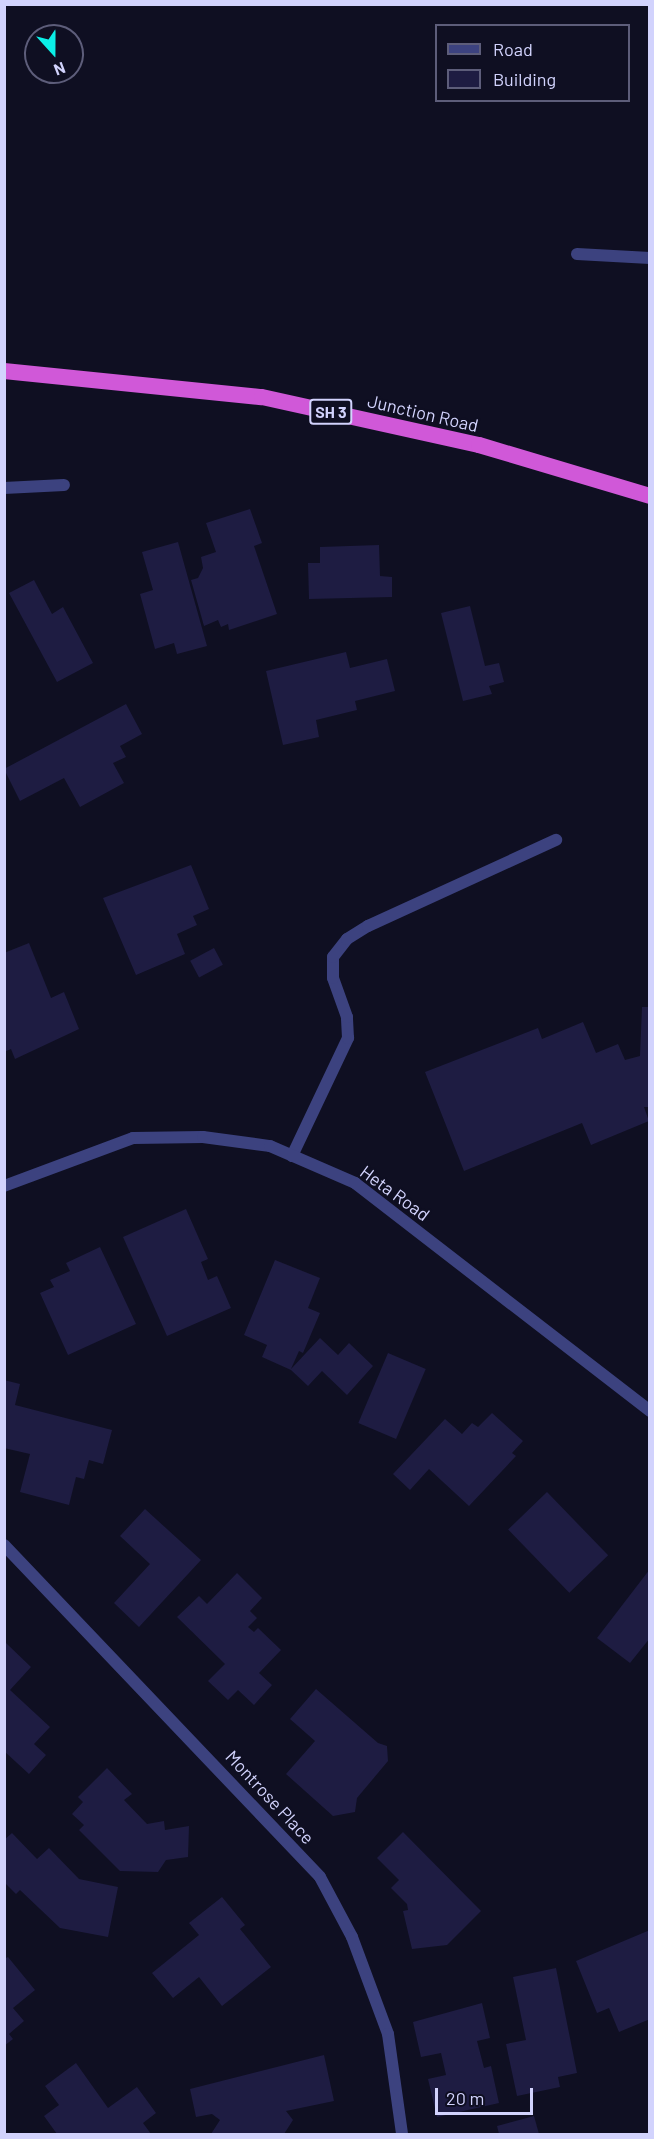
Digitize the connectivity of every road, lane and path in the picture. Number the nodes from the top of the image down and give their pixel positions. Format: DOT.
graph roads {
  1 [pos="577,254"];
  2 [pos="650,258"];
  3 [pos="4,371"];
  4 [pos="64,485"];
  5 [pos="4,488"];
  6 [pos="650,496"];
  7 [pos="556,840"];
  8 [pos="292,1156"];
  9 [pos="4,1186"];
  10 [pos="650,1412"];
  11 [pos="4,1545"];
  12 [pos="402,2134"];
  1 -- 2 [label="street"];
  3 -- 6 [label="highway, Junction Road / SH 3"];
  4 -- 5 [label="street"];
  7 -- 8 [label="street"];
  8 -- 9 [label="street, Heta Road"];
  8 -- 10 [label="street, Heta Road"];
  11 -- 12 [label="street, Montrose Place"];
}
